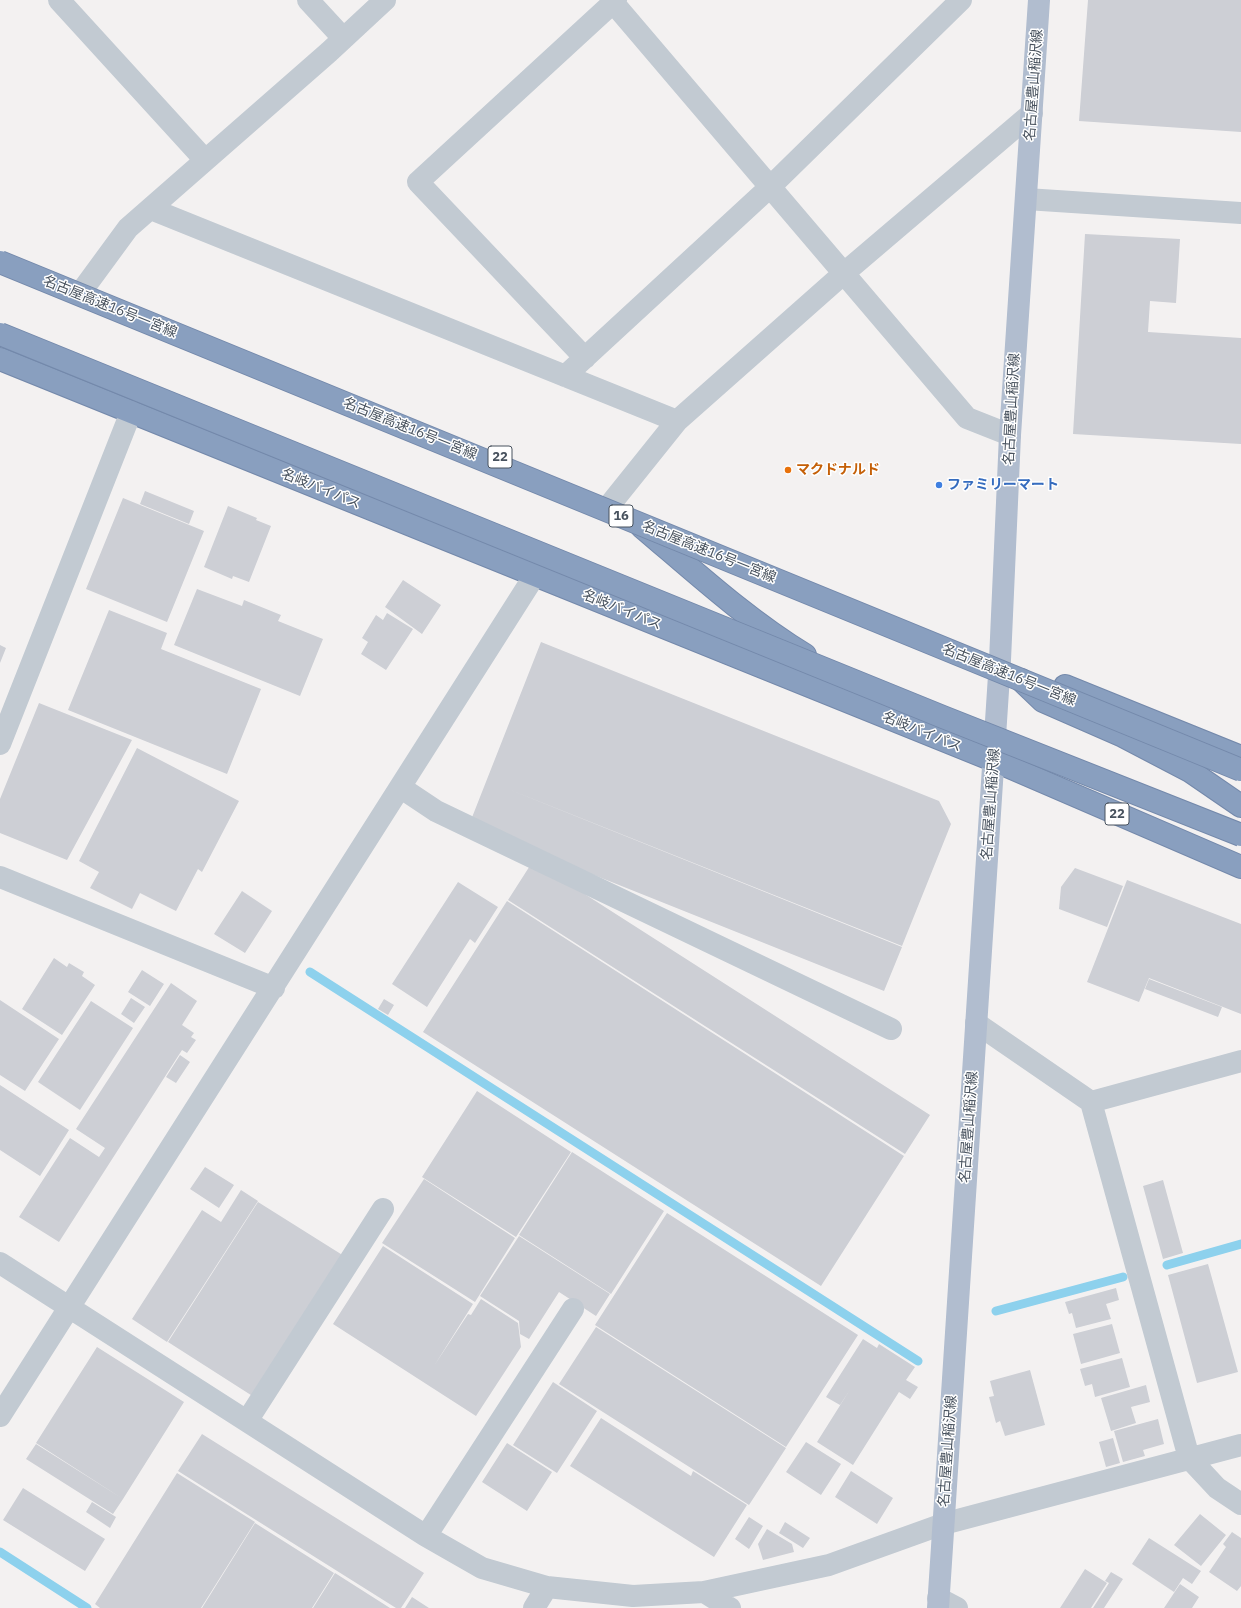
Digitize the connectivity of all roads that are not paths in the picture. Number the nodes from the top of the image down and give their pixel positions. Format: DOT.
graph roads {
  1 [pos="59,0"];
  2 [pos="308,0"];
  3 [pos="385,0"];
  4 [pos="961,0"];
  5 [pos="1039,0"];
  6 [pos="613,1"];
  7 [pos="343,38"];
  8 [pos="1032,113"];
  9 [pos="205,160"];
  10 [pos="770,187"];
  11 [pos="1026,200"];
  12 [pos="151,209"];
  13 [pos="1241,213"];
  14 [pos="0,254"];
  15 [pos="0,262"];
  16 [pos="843,274"];
  17 [pos="84,288"];
  18 [pos="0,334"];
  19 [pos="0,348"];
  20 [pos="585,358"];
  21 [pos="0,359"];
  22 [pos="40,376"];
  23 [pos="565,376"];
  24 [pos="131,412"];
  25 [pos="677,421"];
  26 [pos="1010,435"];
  27 [pos="612,502"];
  28 [pos="534,575"];
  29 [pos="1000,660"];
  30 [pos="0,744"];
  31 [pos="1241,757"];
  32 [pos="994,760"];
  33 [pos="1241,770"];
  34 [pos="400,788"];
  35 [pos="1241,806"];
  36 [pos="1241,835"];
  37 [pos="1241,867"];
  38 [pos="0,878"];
  39 [pos="274,988"];
  40 [pos="976,1023"];
  41 [pos="891,1029"];
  42 [pos="1241,1061"];
  43 [pos="1091,1102"];
  44 [pos="383,1209"];
  45 [pos="0,1263"];
  46 [pos="69,1308"];
  47 [pos="573,1309"];
  48 [pos="0,1416"];
  49 [pos="247,1421"];
  50 [pos="1241,1445"];
  51 [pos="1189,1458"];
  52 [pos="1241,1504"];
  53 [pos="943,1524"];
  54 [pos="426,1536"];
  55 [pos="547,1587"];
  56 [pos="704,1592"];
  57 [pos="938,1603"];
  58 [pos="534,1608"];
  59 [pos="730,1608"];
  60 [pos="957,1608"];
  1 -- 9 [label="street"];
  2 -- 7 [label="street"];
  3 -- 7 [label="street"];
  4 -- 10 [label="street"];
  5 -- 8 [label="main road, 名古屋豊山稲沢線"];
  6 -- 10 [label="street"];
  6 -- 20 [label="street"];
  7 -- 9 [label="street"];
  8 -- 11 [label="main road, 名古屋豊山稲沢線"];
  8 -- 16 [label="street"];
  9 -- 12 [label="street"];
  10 -- 16 [label="street"];
  10 -- 20 [label="street"];
  11 -- 13 [label="street"];
  11 -- 26 [label="main road, 名古屋豊山稲沢線"];
  12 -- 17 [label="street"];
  12 -- 23 [label="street"];
  14 -- 17 [label="highway, 22"];
  15 -- 33 [label="highway, 名古屋高速16号一宮線 / 16, bridge"];
  16 -- 25 [label="street"];
  16 -- 26 [label="street"];
  17 -- 27 [label="highway, 22"];
  18 -- 36 [label="highway, bridge"];
  19 -- 22 [label="highway"];
  20 -- 23 [label="street"];
  21 -- 22 [label="highway, 名岐バイパス / 22"];
  22 -- 24 [label="highway, 名岐バイパス / 22"];
  23 -- 25 [label="street"];
  24 -- 28 [label="highway, 名岐バイパス / 22"];
  24 -- 30 [label="street"];
  25 -- 27 [label="street"];
  26 -- 29 [label="main road, 名古屋豊山稲沢線"];
  27 -- 29 [label="highway, 22"];
  27 -- 32 [label="highway"];
  28 -- 32 [label="highway, 名岐バイパス / 22"];
  28 -- 34 [label="street"];
  29 -- 31 [label="highway, 22"];
  29 -- 32 [label="main road, 名古屋豊山稲沢線"];
  29 -- 35 [label="highway"];
  32 -- 37 [label="highway, 名岐バイパス / 22"];
  32 -- 40 [label="main road, 名古屋豊山稲沢線"];
  34 -- 39 [label="street"];
  34 -- 41 [label="street"];
  38 -- 39 [label="street"];
  39 -- 46 [label="street"];
  40 -- 43 [label="street"];
  40 -- 53 [label="main road, 名古屋豊山稲沢線"];
  42 -- 43 [label="street"];
  43 -- 51 [label="street"];
  44 -- 49 [label="street"];
  45 -- 46 [label="street"];
  46 -- 48 [label="street"];
  46 -- 49 [label="street"];
  47 -- 54 [label="street"];
  49 -- 54 [label="street"];
  50 -- 51 [label="street"];
  51 -- 52 [label="street"];
  51 -- 53 [label="street"];
  53 -- 56 [label="street"];
  53 -- 57 [label="main road, 名古屋豊山稲沢線"];
  54 -- 55 [label="street"];
  55 -- 56 [label="street"];
  55 -- 58 [label="street"];
  56 -- 59 [label="street"];
  57 -- 60 [label="street"];
}
